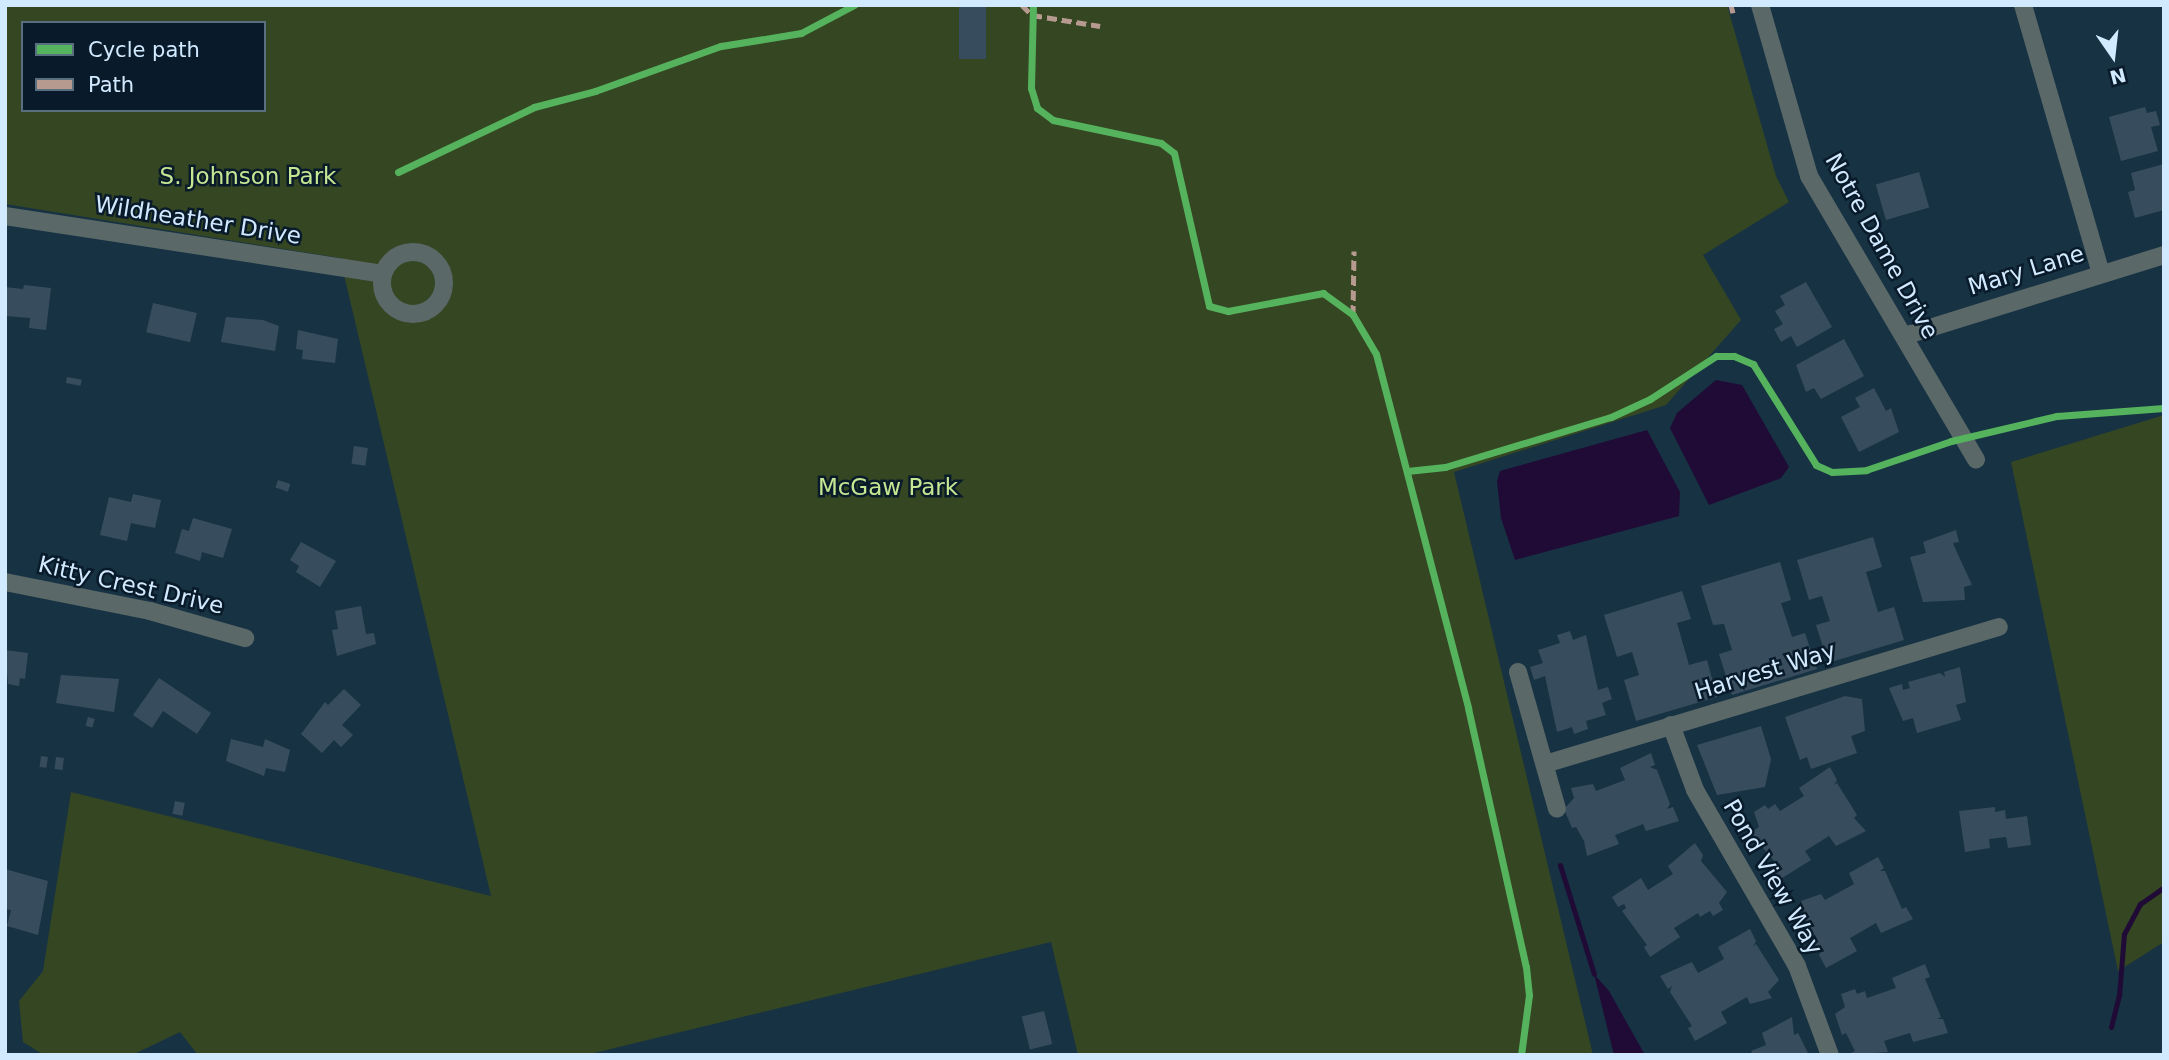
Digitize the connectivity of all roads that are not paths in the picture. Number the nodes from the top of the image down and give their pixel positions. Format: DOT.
graph roads {
  1 [pos="1760,5"];
  2 [pos="2023,5"];
  3 [pos="5,216"];
  4 [pos="2164,255"];
  5 [pos="2101,273"];
  6 [pos="383,274"];
  7 [pos="1904,336"];
  8 [pos="1976,459"];
  9 [pos="5,582"];
  10 [pos="1999,627"];
  11 [pos="245,638"];
  12 [pos="1518,671"];
  13 [pos="1671,725"];
  14 [pos="1545,764"];
  15 [pos="1557,809"];
  16 [pos="1830,1055"];
  1 -- 7 [label="street, Notre Dame Drive"];
  2 -- 5 [label="street"];
  3 -- 6 [label="street, Wildheather Drive"];
  4 -- 5 [label="street, Mary Lane"];
  5 -- 7 [label="street, Mary Lane"];
  7 -- 8 [label="street, Notre Dame Drive"];
  9 -- 11 [label="street, Kitty Crest Drive"];
  10 -- 13 [label="street, Harvest Way"];
  12 -- 14 [label="street"];
  13 -- 14 [label="street, Harvest Way"];
  13 -- 16 [label="street, Pond View Way"];
  14 -- 15 [label="street"];
}
